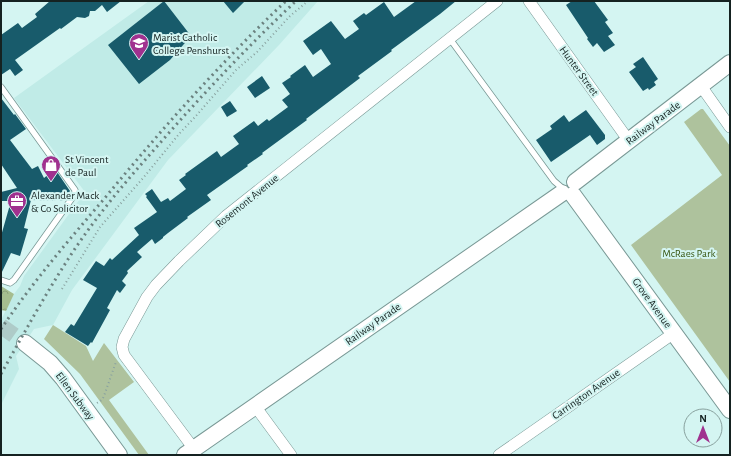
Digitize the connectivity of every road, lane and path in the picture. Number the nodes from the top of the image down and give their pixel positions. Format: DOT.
graph roads {
  1 [pos="308,1"];
  2 [pos="497,1"];
  3 [pos="529,1"];
  4 [pos="450,39"];
  5 [pos="730,64"];
  6 [pos="701,86"];
  7 [pos="1,87"];
  8 [pos="730,127"];
  9 [pos="629,141"];
  10 [pos="568,189"];
  11 [pos="1,280"];
  12 [pos="62,289"];
  13 [pos="674,333"];
  14 [pos="25,343"];
  15 [pos="116,362"];
  16 [pos="102,400"];
  17 [pos="255,406"];
  18 [pos="730,410"];
  19 [pos="190,452"];
  20 [pos="119,455"];
  21 [pos="291,455"];
  22 [pos="499,455"];
  1 -- 12 [label="path"];
  2 -- 4 [label="street, Rosemont Avenue"];
  3 -- 9 [label="street, Hunter Street"];
  4 -- 10 [label="lane"];
  4 -- 19 [label="street, Rosemont Avenue"];
  5 -- 6 [label="street, Railway Parade"];
  6 -- 8 [label="street"];
  6 -- 9 [label="street, Railway Parade"];
  7 -- 11 [label="lane"];
  9 -- 10 [label="street, Railway Parade"];
  10 -- 13 [label="street, Grove Avenue"];
  10 -- 17 [label="street, Railway Parade"];
  13 -- 18 [label="street, Grove Avenue"];
  13 -- 22 [label="street, Carrington Avenue"];
  14 -- 20 [label="street, Ellen Subway"];
  15 -- 16 [label="path"];
  17 -- 19 [label="street, Railway Parade"];
  17 -- 21 [label="street"];
}
